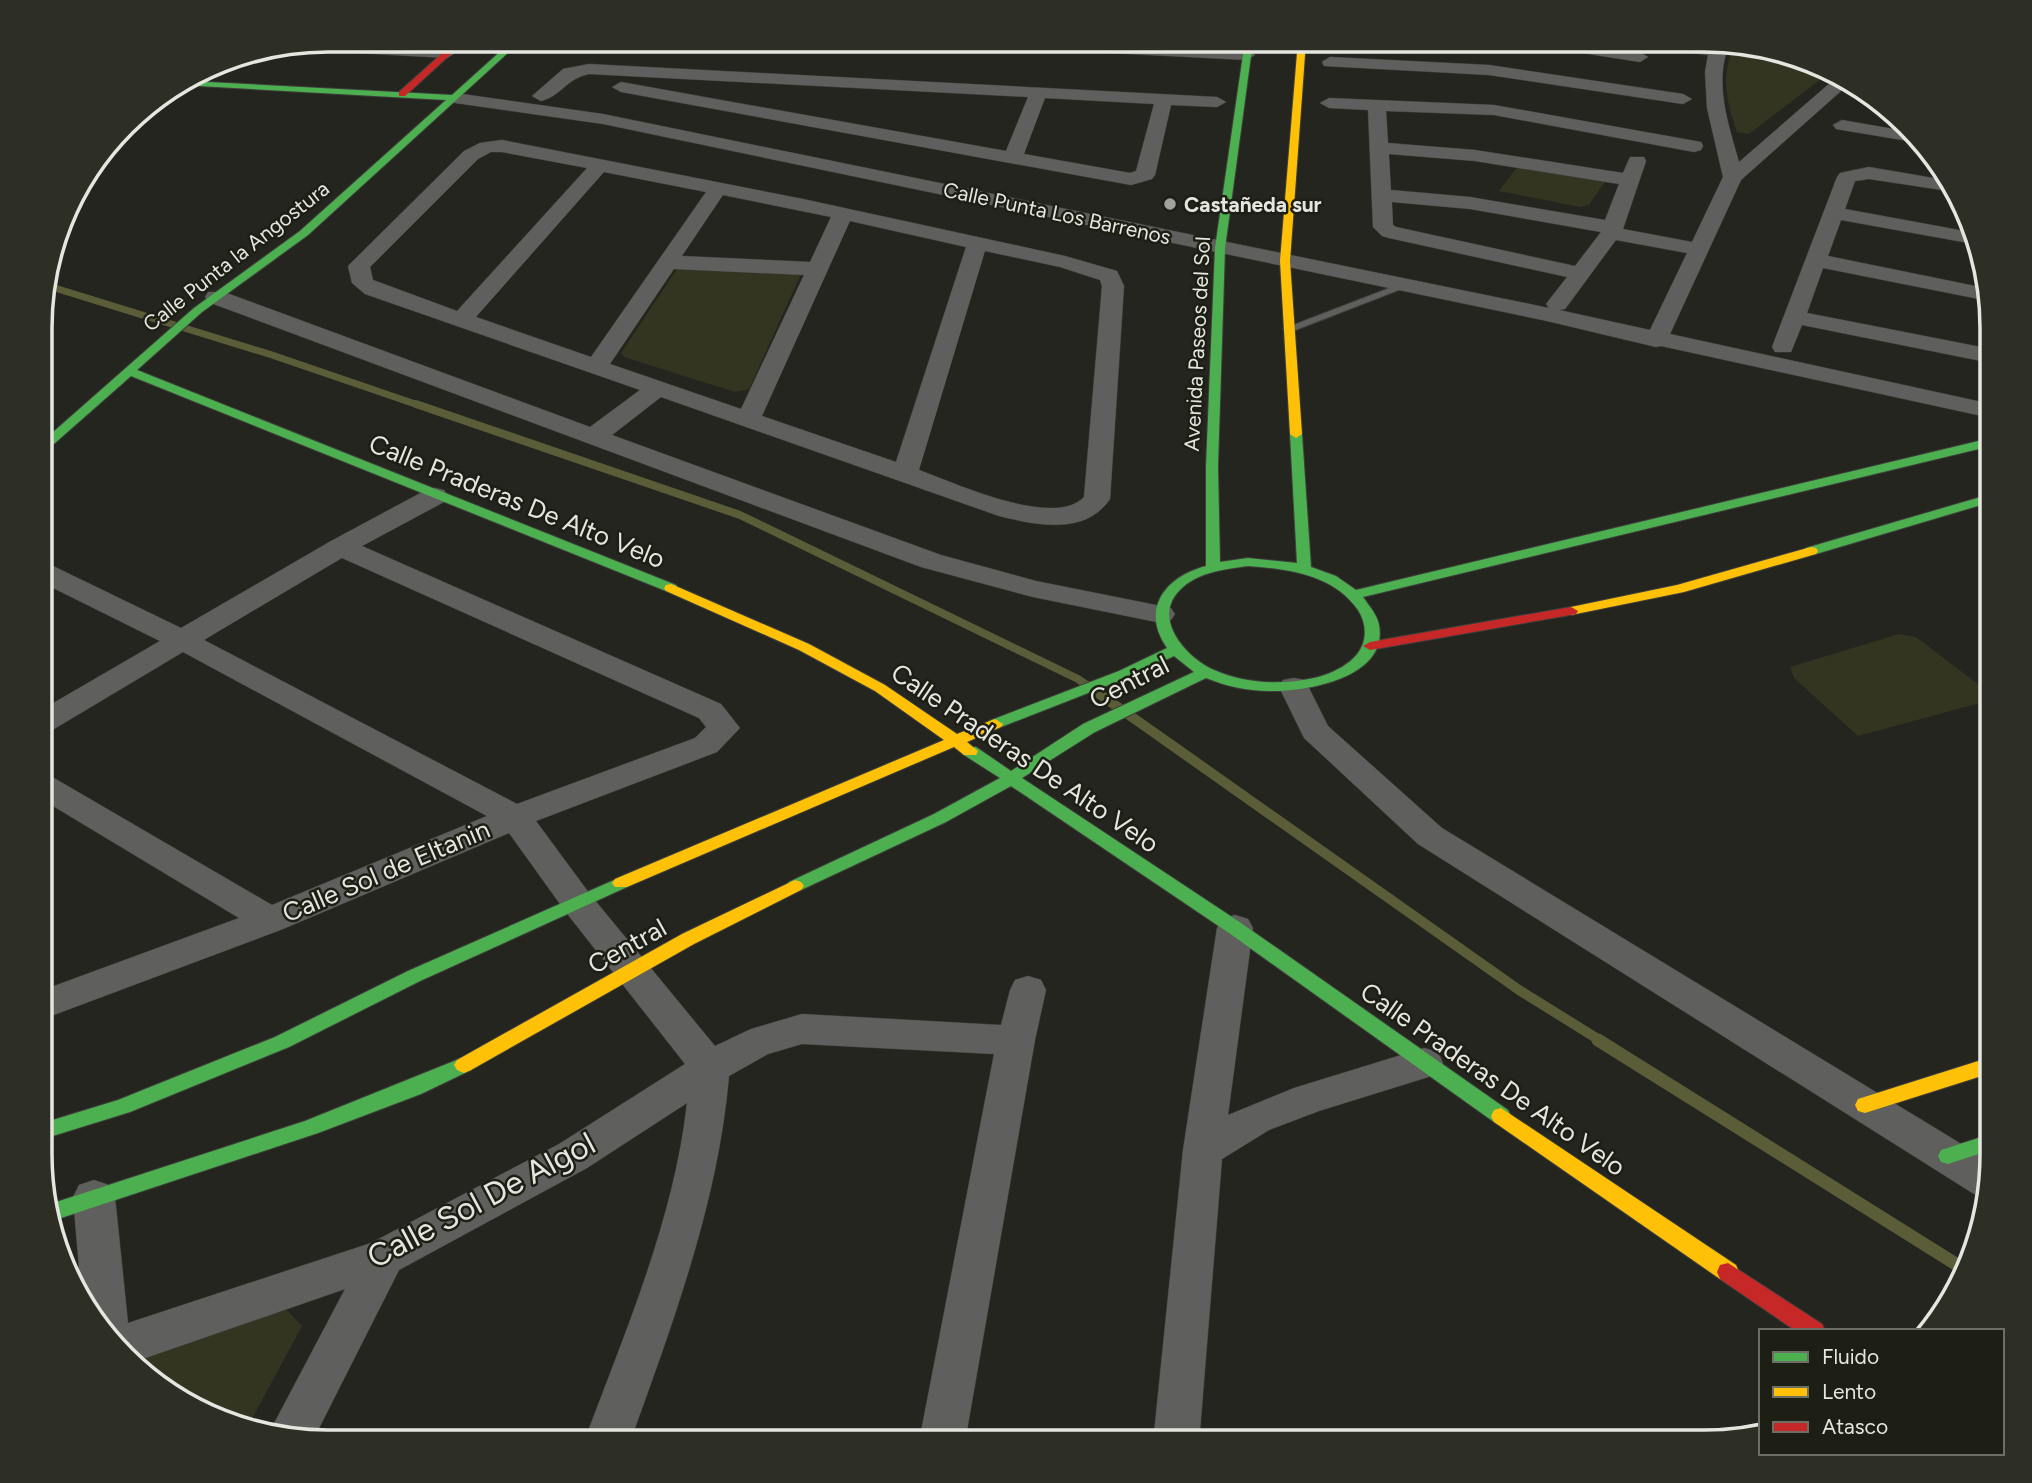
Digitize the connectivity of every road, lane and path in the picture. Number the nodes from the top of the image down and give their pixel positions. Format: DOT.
graph roads {
  1 [pos="429,52"];
  2 [pos="505,52"];
  3 [pos="1247,52"];
  4 [pos="1302,52"];
  5 [pos="1588,52"];
  6 [pos="1691,52"];
  7 [pos="447,53"];
  8 [pos="1719,53"];
  9 [pos="1330,62"];
  10 [pos="1638,63"];
  11 [pos="563,77"];
  12 [pos="200,84"];
  13 [pos="1837,86"];
  14 [pos="1039,93"];
  15 [pos="401,94"];
  16 [pos="541,96"];
  17 [pos="455,99"];
  18 [pos="1164,99"];
  19 [pos="1683,99"];
  20 [pos="1217,102"];
  21 [pos="1329,103"];
  22 [pos="1377,104"];
  23 [pos="1842,125"];
  24 [pos="1891,127"];
  25 [pos="1646,137"];
  26 [pos="1693,146"];
  27 [pos="872,147"];
  28 [pos="1380,148"];
  29 [pos="1013,158"];
  30 [pos="601,164"];
  31 [pos="1732,177"];
  32 [pos="1631,180"];
  33 [pos="1940,185"];
  34 [pos="718,188"];
  35 [pos="1383,196"];
  36 [pos="1833,213"];
  37 [pos="843,214"];
  38 [pos="1613,228"];
  39 [pos="1964,237"];
  40 [pos="977,243"];
  41 [pos="1701,244"];
  42 [pos="1220,248"];
  43 [pos="1816,260"];
  44 [pos="1285,261"];
  45 [pos="669,262"];
  46 [pos="818,269"];
  47 [pos="1580,273"];
  48 [pos="1404,286"];
  49 [pos="1977,293"];
  50 [pos="207,303"];
  51 [pos="1557,304"];
  52 [pos="1794,317"];
  53 [pos="462,319"];
  54 [pos="1289,329"];
  55 [pos="1656,340"];
  56 [pos="1783,347"];
  57 [pos="1980,354"];
  58 [pos="597,365"];
  59 [pos="129,371"];
  60 [pos="659,387"];
  61 [pos="1980,409"];
  62 [pos="749,418"];
  63 [pos="594,436"];
  64 [pos="52,439"];
  65 [pos="1980,445"];
  66 [pos="905,473"];
  67 [pos="435,496"];
  68 [pos="1980,501"];
  69 [pos="341,547"];
  70 [pos="1213,568"];
  71 [pos="1304,569"];
  72 [pos="52,576"];
  73 [pos="1354,595"];
  74 [pos="1161,614"];
  75 [pos="182,640"];
  76 [pos="1370,646"];
  77 [pos="1175,650"];
  78 [pos="1206,672"];
  79 [pos="1294,687"];
  80 [pos="52,717"];
  81 [pos="956,738"];
  82 [pos="1010,779"];
  83 [pos="52,791"];
  84 [pos="515,817"];
  85 [pos="577,902"];
  86 [pos="270,920"];
  87 [pos="1234,928"];
  88 [pos="632,969"];
  89 [pos="1028,990"];
  90 [pos="52,1002"];
  91 [pos="1016,1040"];
  92 [pos="1424,1063"];
  93 [pos="710,1068"];
  94 [pos="1980,1068"];
  95 [pos="1865,1105"];
  96 [pos="52,1128"];
  97 [pos="1980,1146"];
  98 [pos="1203,1150"];
  99 [pos="1948,1156"];
  100 [pos="1979,1175"];
  101 [pos="94,1197"];
  102 [pos="58,1210"];
  103 [pos="384,1257"];
  104 [pos="106,1318"];
  105 [pos="1811,1329"];
  106 [pos="127,1344"];
  107 [pos="295,1428"];
  108 [pos="611,1430"];
  109 [pos="944,1430"];
  110 [pos="1177,1430"];
  1 -- 7 [label="street"];
  2 -- 17 [label="street, Calle Punta la Angostura"];
  3 -- 42 [label="street, Avenida Paseos del Sol"];
  4 -- 44 [label="street"];
  5 -- 10 [label="street"];
  6 -- 10 [label="street"];
  7 -- 15 [label="street"];
  8 -- 31 [label="street"];
  9 -- 10 [label="street"];
  10 -- 19 [label="street"];
  11 -- 14 [label="street"];
  11 -- 16 [label="street"];
  11 -- 27 [label="street"];
  12 -- 15 [label="street"];
  13 -- 31 [label="street"];
  14 -- 18 [label="street"];
  14 -- 29 [label="street"];
  15 -- 17 [label="street"];
  17 -- 27 [label="street, Calle Punta Los Barrenos"];
  17 -- 50 [label="street, Calle Punta la Angostura"];
  18 -- 20 [label="street"];
  18 -- 29 [label="street"];
  21 -- 22 [label="street"];
  22 -- 25 [label="street"];
  22 -- 28 [label="street"];
  23 -- 24 [label="street"];
  25 -- 26 [label="street"];
  25 -- 32 [label="street"];
  27 -- 29 [label="street"];
  27 -- 42 [label="street, Calle Punta Los Barrenos"];
  28 -- 32 [label="street"];
  28 -- 35 [label="street"];
  30 -- 34 [label="street"];
  30 -- 53 [label="street"];
  30 -- 53 [label="street"];
  31 -- 41 [label="street"];
  32 -- 38 [label="street"];
  33 -- 36 [label="street"];
  34 -- 37 [label="street"];
  34 -- 45 [label="street"];
  35 -- 38 [label="street"];
  35 -- 47 [label="street"];
  36 -- 39 [label="street"];
  36 -- 43 [label="street"];
  37 -- 40 [label="street"];
  37 -- 46 [label="street"];
  38 -- 41 [label="street"];
  38 -- 47 [label="street"];
  40 -- 66 [label="street"];
  40 -- 66 [label="street"];
  41 -- 55 [label="street"];
  42 -- 44 [label="street, Calle Punta Los Barrenos"];
  42 -- 70 [label="street, Avenida Paseos del Sol"];
  43 -- 49 [label="street"];
  43 -- 52 [label="street"];
  44 -- 48 [label="street, Calle Punta Los Barrenos"];
  44 -- 54 [label="street"];
  45 -- 46 [label="street"];
  45 -- 58 [label="street"];
  46 -- 62 [label="street"];
  47 -- 51 [label="street"];
  48 -- 54 [label="lane"];
  48 -- 55 [label="street, Calle Punta Los Barrenos"];
  50 -- 59 [label="street, Calle Punta la Angostura"];
  50 -- 63 [label="street"];
  52 -- 56 [label="street"];
  52 -- 57 [label="street"];
  53 -- 58 [label="street"];
  54 -- 71 [label="street"];
  55 -- 61 [label="street, Calle Punta Los Barrenos"];
  58 -- 60 [label="street"];
  59 -- 64 [label="street, Calle Punta la Angostura"];
  59 -- 67 [label="street, Calle Praderas De Alto Velo"];
  60 -- 62 [label="street"];
  60 -- 63 [label="street"];
  62 -- 66 [label="street"];
  63 -- 74 [label="street"];
  65 -- 73 [label="street"];
  67 -- 69 [label="street"];
  67 -- 81 [label="street, Calle Praderas De Alto Velo"];
  68 -- 76 [label="street"];
  69 -- 75 [label="street"];
  69 -- 84 [label="street, Calle Sol de Eltanin"];
  70 -- 71 [label="street"];
  70 -- 74 [label="street"];
  71 -- 73 [label="street"];
  72 -- 75 [label="street"];
  73 -- 76 [label="street"];
  74 -- 77 [label="street"];
  75 -- 80 [label="street"];
  75 -- 84 [label="street"];
  76 -- 79 [label="street"];
  77 -- 78 [label="street"];
  77 -- 81 [label="street"];
  78 -- 79 [label="street"];
  78 -- 82 [label="street, Central"];
  79 -- 95 [label="street"];
  81 -- 82 [label="street, Calle Praderas De Alto Velo"];
  81 -- 85 [label="street"];
  82 -- 87 [label="street, Calle Praderas De Alto Velo"];
  82 -- 88 [label="street, Central"];
  83 -- 86 [label="street"];
  84 -- 85 [label="street"];
  84 -- 86 [label="street, Calle Sol de Eltanin"];
  85 -- 88 [label="street"];
  85 -- 96 [label="street"];
  86 -- 90 [label="street, Calle Sol de Eltanin"];
  87 -- 92 [label="street, Calle Praderas De Alto Velo"];
  87 -- 98 [label="street"];
  88 -- 93 [label="street"];
  88 -- 101 [label="street, Central"];
  89 -- 91 [label="street"];
  91 -- 93 [label="street, Calle Sol De Algol"];
  91 -- 109 [label="street"];
  92 -- 98 [label="street"];
  92 -- 105 [label="street, Calle Praderas De Alto Velo"];
  93 -- 103 [label="street, Calle Sol De Algol"];
  93 -- 108 [label="street"];
  94 -- 95 [label="street"];
  95 -- 99 [label="street"];
  97 -- 99 [label="street"];
  98 -- 110 [label="street"];
  99 -- 100 [label="street"];
  101 -- 102 [label="street, Central"];
  101 -- 104 [label="street"];
  103 -- 106 [label="street, Calle Sol De Algol"];
  103 -- 107 [label="street"];
}
